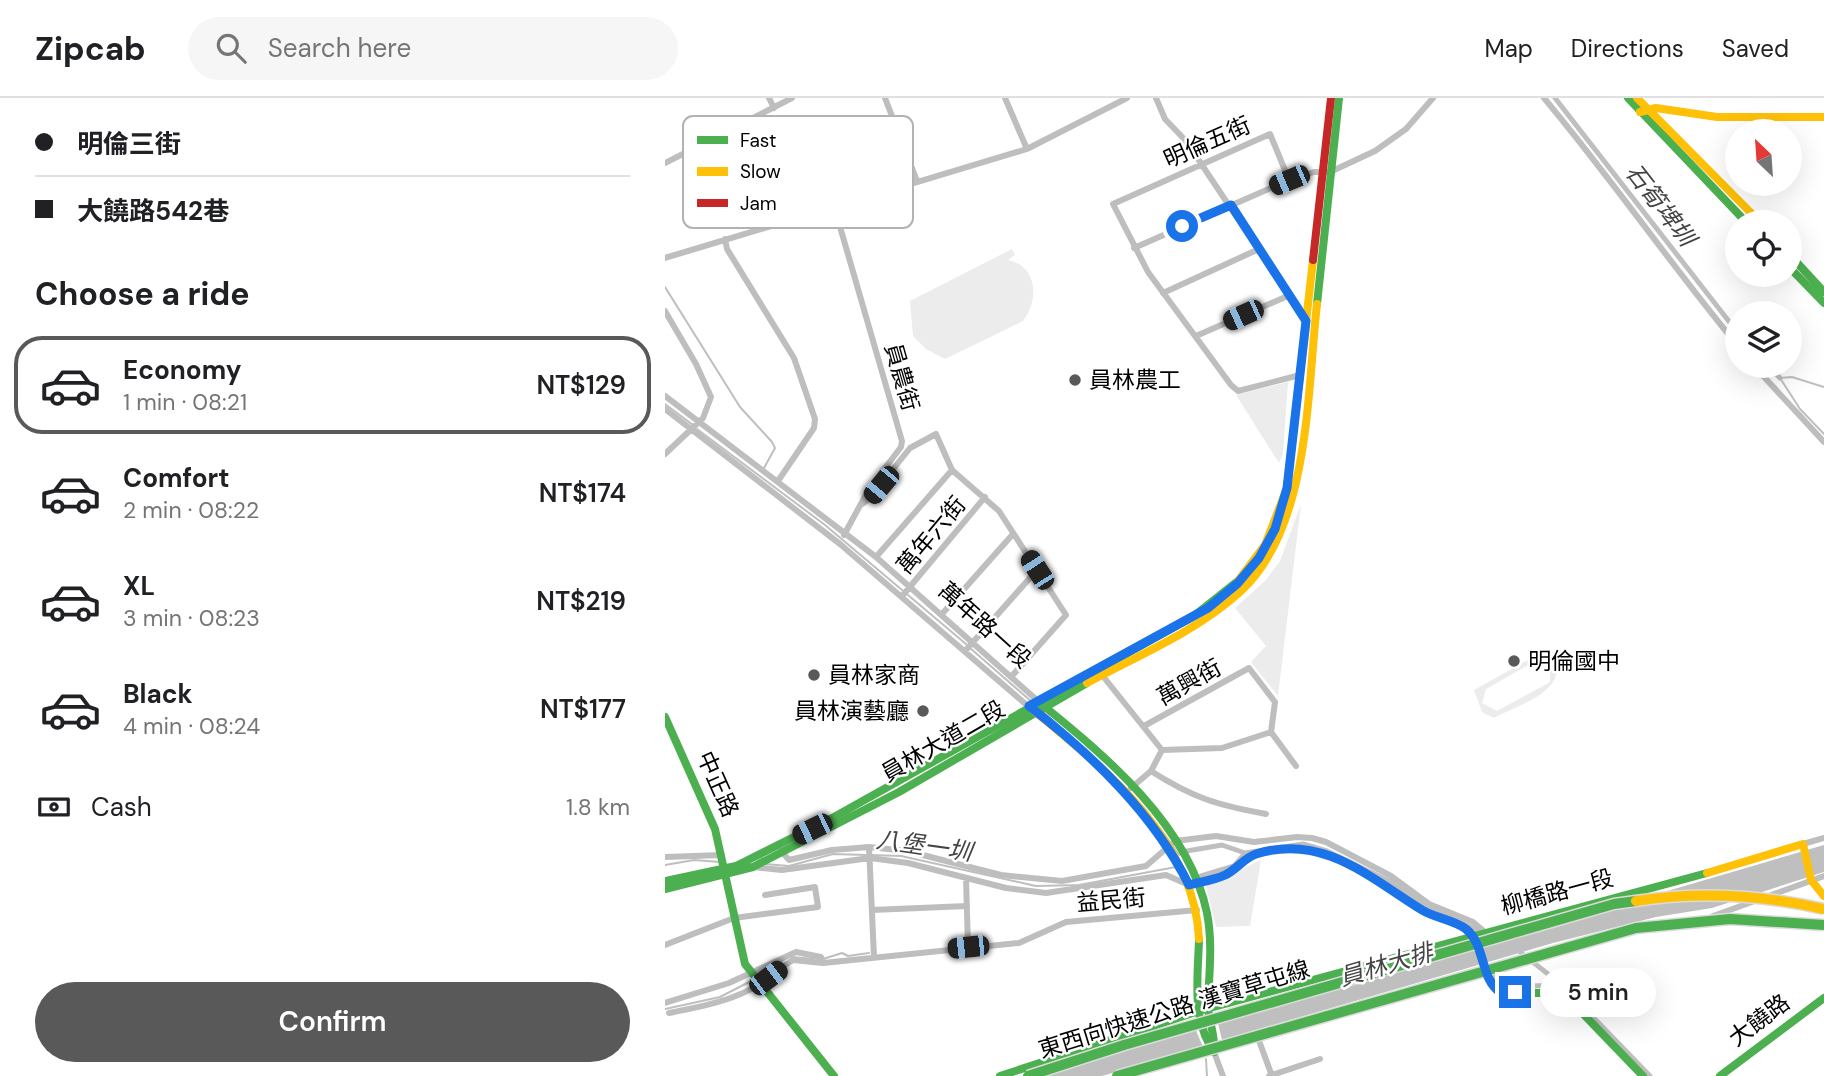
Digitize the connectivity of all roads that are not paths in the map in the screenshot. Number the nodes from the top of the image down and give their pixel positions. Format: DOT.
graph roads {
  1 [pos="769,98"];
  2 [pos="792,98"];
  3 [pos="885,98"];
  4 [pos="1005,98"];
  5 [pos="1125,98"];
  6 [pos="1156,98"];
  7 [pos="1331,98"];
  8 [pos="1339,98"];
  9 [pos="1433,98"];
  10 [pos="1544,98"];
  11 [pos="1628,98"];
  12 [pos="1637,98"];
  13 [pos="773,108"];
  14 [pos="1643,110"];
  15 [pos="757,116"];
  16 [pos="892,116"];
  17 [pos="1824,117"];
  18 [pos="1027,149"];
  19 [pos="683,154"];
  20 [pos="665,163"];
  21 [pos="1201,164"];
  22 [pos="913,171"];
  23 [pos="1326,172"];
  24 [pos="1289,180"];
  25 [pos="917,181"];
  26 [pos="913,182"];
  27 [pos="1231,205"];
  28 [pos="1735,210"];
  29 [pos="1749,210"];
  30 [pos="762,228"];
  31 [pos="840,228"];
  32 [pos="726,239"];
  33 [pos="1134,248"];
  34 [pos="1259,249"];
  35 [pos="665,258"];
  36 [pos="1802,269"];
  37 [pos="1802,280"];
  38 [pos="1824,292"];
  39 [pos="1163,293"];
  40 [pos="1290,295"];
  41 [pos="1824,303"];
  42 [pos="665,311"];
  43 [pos="1306,321"];
  44 [pos="1725,330"];
  45 [pos="1196,335"];
  46 [pos="1300,376"];
  47 [pos="1765,378"];
  48 [pos="665,396"];
  49 [pos="665,409"];
  50 [pos="699,422"];
  51 [pos="692,429"];
  52 [pos="1824,442"];
  53 [pos="665,454"];
  54 [pos="952,470"];
  55 [pos="778,481"];
  56 [pos="985,497"];
  57 [pos="862,504"];
  58 [pos="845,533"];
  59 [pos="1013,534"];
  60 [pos="840,544"];
  61 [pos="876,557"];
  62 [pos="1037,570"];
  63 [pos="911,586"];
  64 [pos="903,595"];
  65 [pos="941,614"];
  66 [pos="974,642"];
  67 [pos="965,651"];
  68 [pos="1102,675"];
  69 [pos="1011,677"];
  70 [pos="1037,706"];
  71 [pos="666,723"];
  72 [pos="1144,726"];
  73 [pos="1271,732"];
  74 [pos="1162,750"];
  75 [pos="1296,766"];
  76 [pos="1151,771"];
  77 [pos="1131,788"];
  78 [pos="1266,814"];
  79 [pos="836,821"];
  80 [pos="1824,838"];
  81 [pos="1803,844"];
  82 [pos="869,847"];
  83 [pos="1173,847"];
  84 [pos="781,851"];
  85 [pos="722,855"];
  86 [pos="665,857"];
  87 [pos="870,859"];
  88 [pos="753,867"];
  89 [pos="726,872"];
  90 [pos="1824,876"];
  91 [pos="966,878"];
  92 [pos="1811,880"];
  93 [pos="665,881"];
  94 [pos="1191,881"];
  95 [pos="665,889"];
  96 [pos="765,895"];
  97 [pos="1824,896"];
  98 [pos="1602,899"];
  99 [pos="967,906"];
  100 [pos="1824,909"];
  101 [pos="1197,910"];
  102 [pos="873,911"];
  103 [pos="734,918"];
  104 [pos="1691,924"];
  105 [pos="1824,928"];
  106 [pos="1630,930"];
  107 [pos="1486,933"];
  108 [pos="1475,939"];
  109 [pos="665,945"];
  110 [pos="968,947"];
  111 [pos="874,957"];
  112 [pos="822,960"];
  113 [pos="1485,969"];
  114 [pos="753,973"];
  115 [pos="761,983"];
  116 [pos="1824,998"];
  117 [pos="665,1003"];
  118 [pos="1203,1012"];
  119 [pos="669,1013"];
  120 [pos="1258,1038"];
  121 [pos="1212,1048"];
  122 [pos="1320,1059"];
  123 [pos="834,1076"];
  124 [pos="1000,1076"];
  125 [pos="1028,1076"];
  126 [pos="1117,1076"];
  127 [pos="1130,1076"];
  128 [pos="1223,1076"];
  129 [pos="1271,1076"];
  130 [pos="1643,1076"];
  131 [pos="1720,1076"];
  1 -- 13 [label="street"];
  2 -- 13 [label="street"];
  3 -- 16 [label="street"];
  4 -- 18 [label="street"];
  5 -- 18 [label="street"];
  6 -- 21 [label="street"];
  7 -- 23 [label="main road, 員林大道二段"];
  8 -- 23 [label="main road, 員林大道二段"];
  9 -- 23 [label="street"];
  10 -- 44 [label="street"];
  11 -- 14 [label="main road"];
  12 -- 14 [label="main road"];
  13 -- 15 [label="street"];
  14 -- 17 [label="main road"];
  14 -- 28 [label="main road"];
  14 -- 29 [label="main road"];
  18 -- 25 [label="street"];
  19 -- 20 [label="street"];
  21 -- 24 [label="street, 明倫五街"];
  21 -- 27 [label="street"];
  21 -- 33 [label="street, 明倫五街"];
  22 -- 25 [label="street"];
  23 -- 24 [label="street"];
  23 -- 43 [label="main road, 員林大道二段"];
  23 -- 68 [label="main road, 員林大道二段"];
  24 -- 27 [label="street"];
  25 -- 26 [label="street"];
  27 -- 33 [label="street"];
  27 -- 34 [label="street"];
  30 -- 32 [label="street"];
  31 -- 57 [label="street, 員農街"];
  32 -- 35 [label="street"];
  32 -- 55 [label="street"];
  33 -- 39 [label="street"];
  34 -- 39 [label="street"];
  34 -- 40 [label="street"];
  36 -- 38 [label="main road"];
  37 -- 41 [label="main road"];
  39 -- 45 [label="street"];
  40 -- 43 [label="street"];
  40 -- 45 [label="street"];
  42 -- 50 [label="street"];
  43 -- 46 [label="main road, 員林大道二段"];
  45 -- 46 [label="street"];
  46 -- 70 [label="main road, 員林大道二段"];
  47 -- 52 [label="street"];
  48 -- 50 [label="street, 萬年路一段"];
  49 -- 51 [label="street, 萬年路一段"];
  50 -- 51 [label="street"];
  50 -- 55 [label="street, 萬年路一段"];
  51 -- 53 [label="street"];
  51 -- 60 [label="street, 萬年路一段"];
  54 -- 56 [label="street"];
  54 -- 57 [label="street"];
  54 -- 61 [label="street"];
  55 -- 58 [label="street, 萬年路一段"];
  56 -- 59 [label="street"];
  56 -- 63 [label="street, 萬年六街"];
  57 -- 58 [label="street, 員農街"];
  58 -- 60 [label="street, 員農街"];
  58 -- 61 [label="street, 萬年路一段"];
  59 -- 62 [label="street"];
  59 -- 65 [label="street"];
  60 -- 64 [label="street, 萬年路一段"];
  61 -- 63 [label="street, 萬年路一段"];
  62 -- 66 [label="street"];
  62 -- 69 [label="street"];
  63 -- 64 [label="street, 萬年六街"];
  63 -- 65 [label="street, 萬年路一段"];
  64 -- 67 [label="street, 萬年路一段"];
  65 -- 66 [label="street, 萬年路一段"];
  66 -- 67 [label="street"];
  66 -- 69 [label="street, 萬年路一段"];
  67 -- 70 [label="street, 萬年路一段"];
  68 -- 70 [label="main road, 員林大道二段"];
  68 -- 72 [label="street"];
  69 -- 70 [label="street, 萬年路一段"];
  70 -- 77 [label="main road, 萬年路一段"];
  70 -- 79 [label="main road, 員林大道二段"];
  70 -- 83 [label="main road, 萬年路一段"];
  71 -- 85 [label="main road, 中正路"];
  72 -- 73 [label="street, 萬興街"];
  72 -- 74 [label="street"];
  73 -- 74 [label="street"];
  73 -- 75 [label="street"];
  74 -- 76 [label="street"];
  76 -- 77 [label="street"];
  76 -- 78 [label="street"];
  77 -- 83 [label="main road, 萬年路一段"];
  79 -- 84 [label="main road, 員林大道二段"];
  79 -- 89 [label="main road, 員林大道二段"];
  80 -- 81 [label="street"];
  81 -- 92 [label="main road"];
  81 -- 98 [label="main road, 柳橋路一段"];
  82 -- 83 [label="street"];
  82 -- 84 [label="street"];
  82 -- 87 [label="street"];
  83 -- 94 [label="main road, 萬年路一段"];
  83 -- 107 [label="street"];
  84 -- 88 [label="main road, 員林大道二段"];
  85 -- 86 [label="street"];
  85 -- 89 [label="main road, 中正路"];
  87 -- 88 [label="street"];
  87 -- 91 [label="street"];
  87 -- 102 [label="street"];
  88 -- 89 [label="main road, 員林大道二段"];
  89 -- 93 [label="main road"];
  89 -- 95 [label="main road"];
  89 -- 103 [label="main road, 中正路"];
  90 -- 92 [label="street"];
  91 -- 94 [label="street"];
  91 -- 99 [label="street"];
  92 -- 97 [label="main road"];
  92 -- 104 [label="street"];
  94 -- 101 [label="main road, 萬年路一段"];
  94 -- 108 [label="street"];
  94 -- 118 [label="main road, 萬年路一段"];
  96 -- 103 [label="street"];
  98 -- 106 [label="street"];
  98 -- 107 [label="main road, 柳橋路一段"];
  99 -- 102 [label="street"];
  99 -- 110 [label="street"];
  100 -- 125 [label="main road, 東西向快速公路 漢寶草屯線, bridge"];
  101 -- 110 [label="street, 益民街"];
  101 -- 118 [label="main road, 萬年路一段"];
  102 -- 111 [label="street"];
  103 -- 109 [label="street"];
  103 -- 114 [label="main road, 中正路"];
  104 -- 105 [label="main road"];
  104 -- 106 [label="main road"];
  105 -- 126 [label="main road, 東西向快速公路 漢寶草屯線, bridge"];
  106 -- 113 [label="main road"];
  107 -- 108 [label="main road, 柳橋路一段"];
  108 -- 113 [label="main road"];
  108 -- 118 [label="main road, 柳橋路一段"];
  110 -- 111 [label="street, 益民街"];
  111 -- 112 [label="street, 益民街"];
  112 -- 114 [label="street"];
  112 -- 115 [label="street"];
  113 -- 120 [label="main road"];
  113 -- 130 [label="main road"];
  114 -- 115 [label="main road, 中正路"];
  114 -- 117 [label="street"];
  115 -- 119 [label="street"];
  115 -- 123 [label="main road, 中正路"];
  116 -- 131 [label="main road, 大饒路"];
  118 -- 121 [label="main road, 萬年路一段"];
  118 -- 124 [label="main road, 柳橋路一段"];
  120 -- 121 [label="main road"];
  120 -- 129 [label="street"];
  121 -- 127 [label="main road"];
  121 -- 128 [label="street"];
  122 -- 129 [label="street"];
}
